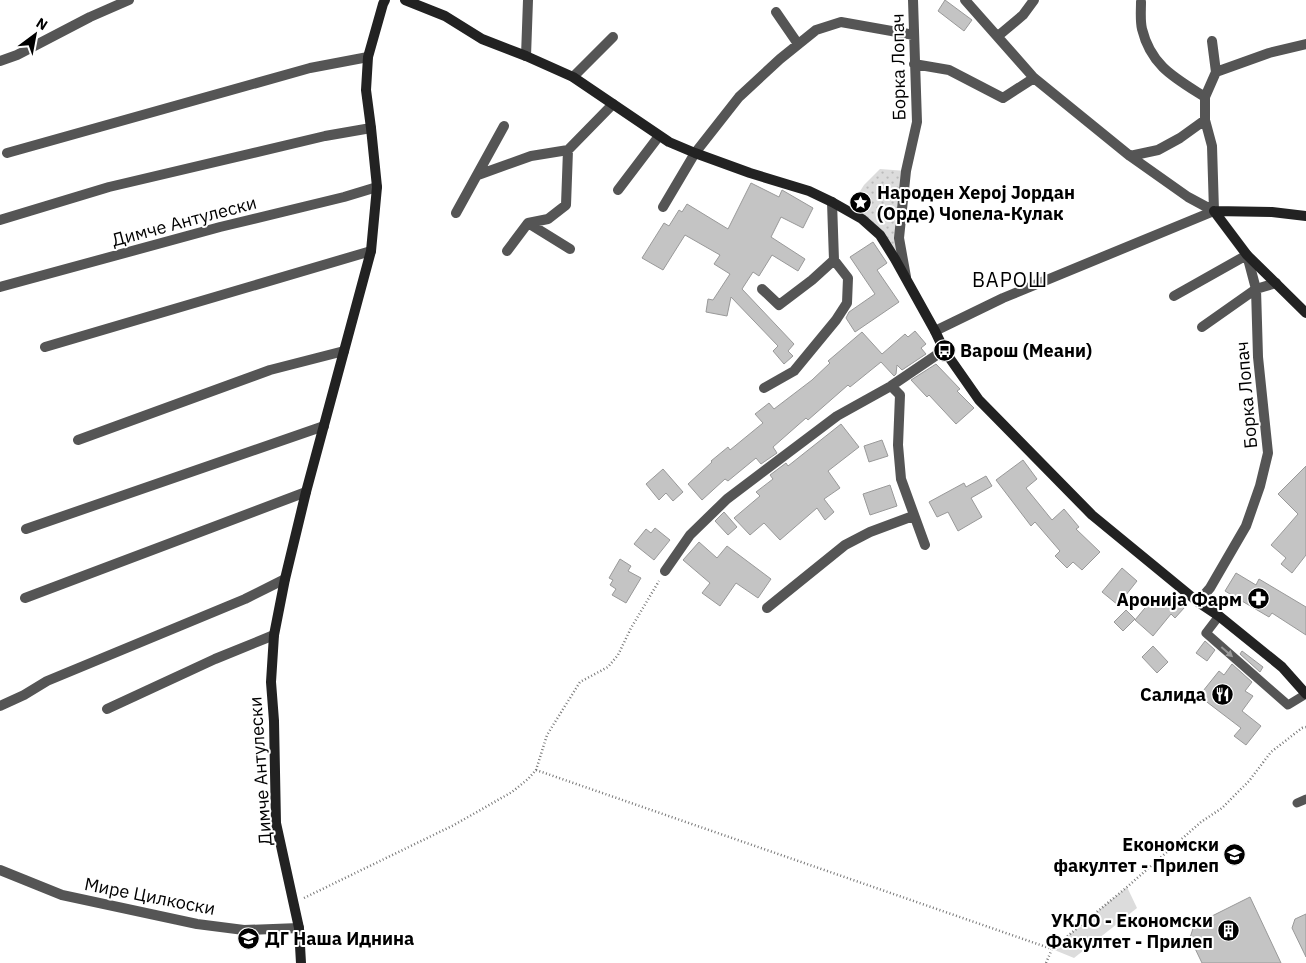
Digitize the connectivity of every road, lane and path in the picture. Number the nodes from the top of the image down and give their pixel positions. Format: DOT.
graph roads {
  1 [pos="129,0"];
  2 [pos="385,0"];
  3 [pos="405,0"];
  4 [pos="528,0"];
  5 [pos="913,0"];
  6 [pos="965,0"];
  7 [pos="1034,0"];
  8 [pos="1141,2"];
  9 [pos="776,12"];
  10 [pos="914,35"];
  11 [pos="998,36"];
  12 [pos="613,37"];
  13 [pos="1212,41"];
  14 [pos="798,44"];
  15 [pos="1306,44"];
  16 [pos="526,56"];
  17 [pos="368,57"];
  18 [pos="0,61"];
  19 [pos="914,64"];
  20 [pos="1216,72"];
  21 [pos="573,78"];
  22 [pos="1034,78"];
  23 [pos="1205,97"];
  24 [pos="613,104"];
  25 [pos="1204,120"];
  26 [pos="504,126"];
  27 [pos="372,128"];
  28 [pos="658,136"];
  29 [pos="568,150"];
  30 [pos="7,153"];
  31 [pos="695,154"];
  32 [pos="1130,156"];
  33 [pos="478,175"];
  34 [pos="377,187"];
  35 [pos="618,190"];
  36 [pos="832,202"];
  37 [pos="663,206"];
  38 [pos="1214,211"];
  39 [pos="456,213"];
  40 [pos="1306,216"];
  41 [pos="0,220"];
  42 [pos="528,223"];
  43 [pos="570,250"];
  44 [pos="371,251"];
  45 [pos="507,251"];
  46 [pos="1247,254"];
  47 [pos="834,260"];
  48 [pos="907,281"];
  49 [pos="1276,283"];
  50 [pos="0,287"];
  51 [pos="762,288"];
  52 [pos="1256,289"];
  53 [pos="1174,296"];
  54 [pos="1306,313"];
  55 [pos="1202,327"];
  56 [pos="935,331"];
  57 [pos="44,347"];
  58 [pos="944,350"];
  59 [pos="344,351"];
  60 [pos="891,386"];
  61 [pos="764,388"];
  62 [pos="324,426"];
  63 [pos="78,440"];
  64 [pos="306,492"];
  65 [pos="914,516"];
  66 [pos="26,529"];
  67 [pos="925,544"];
  68 [pos="665,572"];
  69 [pos="284,578"];
  70 [pos="25,598"];
  71 [pos="1198,602"];
  72 [pos="767,608"];
  73 [pos="1219,616"];
  74 [pos="274,635"];
  75 [pos="1306,694"];
  76 [pos="0,706"];
  77 [pos="108,709"];
  78 [pos="1306,727"];
  79 [pos="536,770"];
  80 [pos="0,870"];
  81 [pos="293,903"];
  82 [pos="299,928"];
  83 [pos="1052,950"];
  84 [pos="301,963"];
  85 [pos="1046,963"];
  1 -- 18 [label="street"];
  2 -- 17 [label="street, Димче Антулески"];
  3 -- 16 [label="street"];
  4 -- 16 [label="street"];
  5 -- 10 [label="street, Борка Лопач"];
  6 -- 11 [label="street, Борка Лопач"];
  7 -- 11 [label="street"];
  8 -- 23 [label="street"];
  9 -- 14 [label="street"];
  10 -- 14 [label="street"];
  10 -- 19 [label="street, Борка Лопач"];
  11 -- 22 [label="street, Борка Лопач"];
  12 -- 21 [label="street"];
  13 -- 20 [label="street"];
  14 -- 31 [label="street"];
  15 -- 20 [label="street"];
  16 -- 21 [label="street"];
  17 -- 27 [label="street, Димче Антулески"];
  17 -- 30 [label="street"];
  19 -- 22 [label="street"];
  19 -- 48 [label="street, Борка Лопач"];
  20 -- 23 [label="street"];
  21 -- 24 [label="street"];
  22 -- 32 [label="street, Борка Лопач"];
  23 -- 25 [label="street"];
  24 -- 28 [label="street"];
  24 -- 29 [label="street"];
  25 -- 32 [label="street"];
  25 -- 38 [label="street"];
  26 -- 33 [label="street"];
  27 -- 34 [label="street, Димче Антулески"];
  27 -- 41 [label="street"];
  28 -- 31 [label="street"];
  28 -- 35 [label="street"];
  29 -- 33 [label="street"];
  29 -- 42 [label="street"];
  31 -- 36 [label="street"];
  31 -- 37 [label="street"];
  32 -- 38 [label="street, Борка Лопач"];
  33 -- 39 [label="street"];
  34 -- 44 [label="street, Димче Антулески"];
  34 -- 50 [label="street, Димче Антулески"];
  36 -- 47 [label="street"];
  36 -- 48 [label="street"];
  38 -- 40 [label="street"];
  38 -- 46 [label="street, Борка Лопач"];
  38 -- 56 [label="street"];
  42 -- 43 [label="street"];
  42 -- 45 [label="street"];
  44 -- 57 [label="street"];
  44 -- 59 [label="street, Димче Антулески"];
  46 -- 49 [label="street, Борка Лопач"];
  46 -- 52 [label="street, Борка Лопач"];
  46 -- 53 [label="street"];
  47 -- 51 [label="street"];
  47 -- 61 [label="street"];
  48 -- 56 [label="street"];
  49 -- 52 [label="street"];
  49 -- 54 [label="street, Борка Лопач"];
  52 -- 55 [label="street"];
  52 -- 71 [label="street, Борка Лопач"];
  56 -- 58 [label="street"];
  58 -- 60 [label="street"];
  58 -- 71 [label="street"];
  59 -- 62 [label="street, Димче Антулески"];
  59 -- 63 [label="street"];
  60 -- 65 [label="street"];
  60 -- 68 [label="street"];
  62 -- 64 [label="street, Димче Антулески"];
  62 -- 66 [label="street"];
  64 -- 69 [label="street, Димче Антулески"];
  64 -- 70 [label="street"];
  65 -- 67 [label="street"];
  65 -- 72 [label="street"];
  68 -- 79 [label="path"];
  69 -- 74 [label="street, Димче Антулески"];
  69 -- 76 [label="street"];
  71 -- 73 [label="street"];
  73 -- 75 [label="street"];
  73 -- 75 [label="lane, one-way"];
  74 -- 77 [label="street"];
  74 -- 81 [label="street, Димче Антулески"];
  78 -- 83 [label="path"];
  79 -- 81 [label="path"];
  79 -- 83 [label="path"];
  80 -- 82 [label="street, Мире Цилкоски"];
  81 -- 82 [label="street, Димче Антулески"];
  82 -- 84 [label="street, Димче Антулески"];
  83 -- 85 [label="path"];
}
